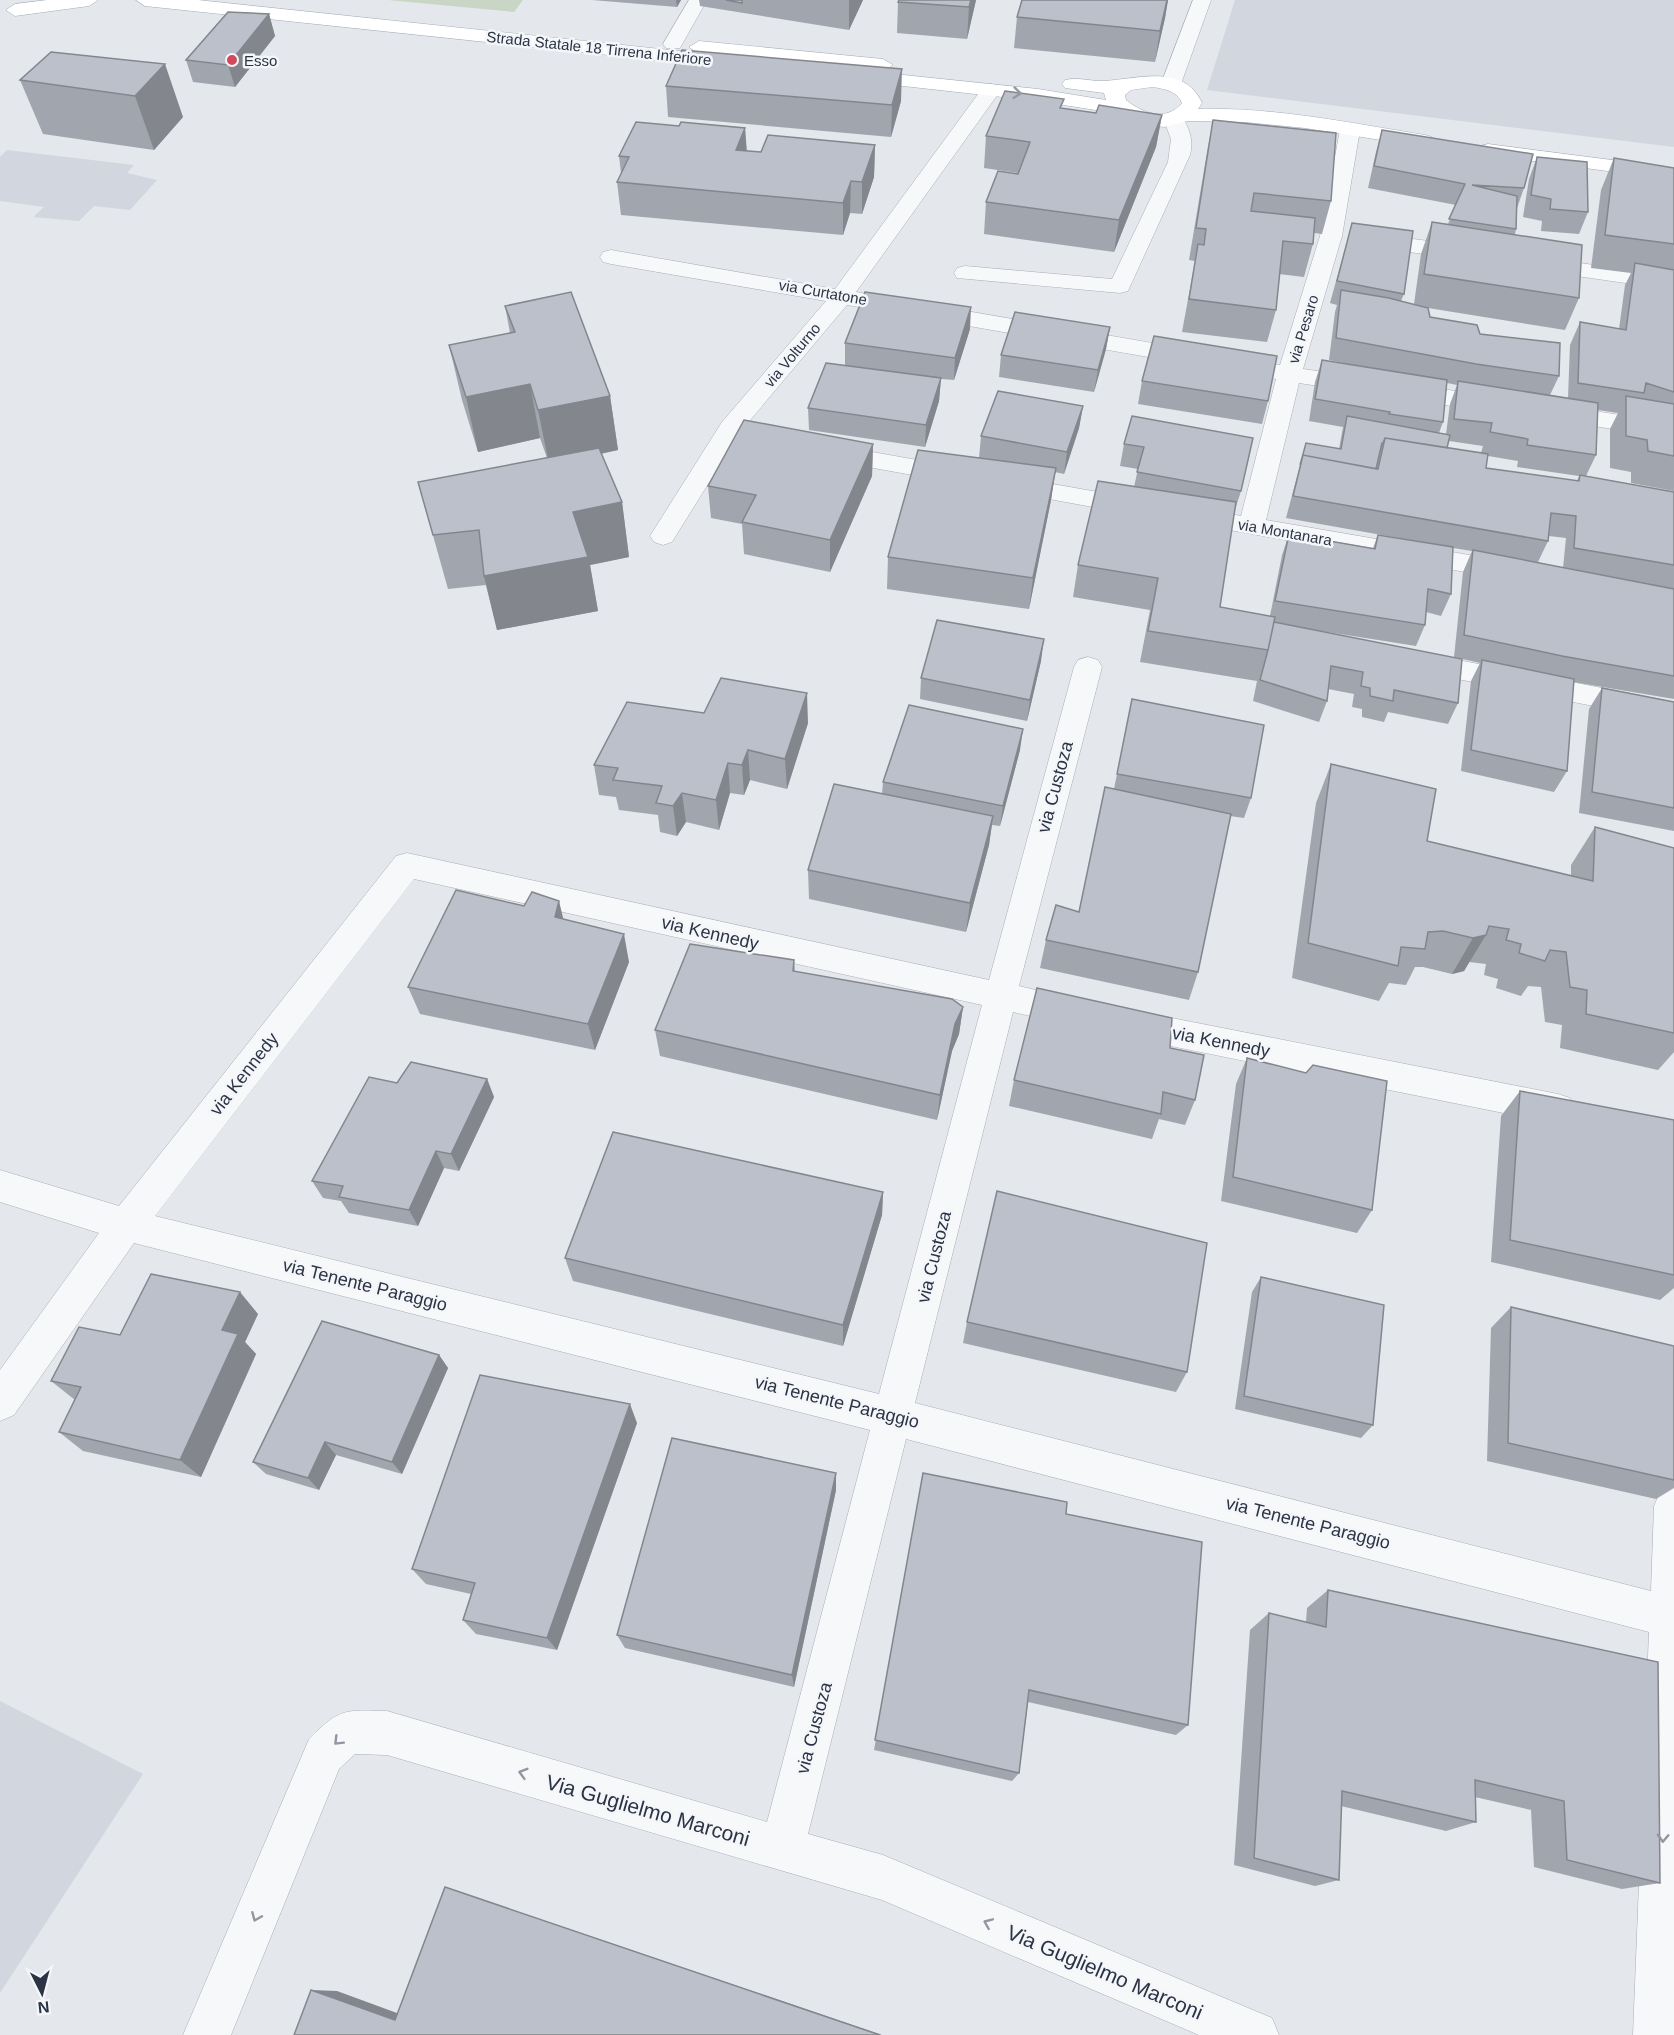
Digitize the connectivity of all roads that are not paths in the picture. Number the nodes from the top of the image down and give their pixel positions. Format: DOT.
graph roads {
  1 [pos="39,0"];
  2 [pos="89,0"];
  3 [pos="145,0"];
  4 [pos="226,0"];
  5 [pos="698,0"];
  6 [pos="1202,0"];
  7 [pos="8,12"];
  8 [pos="673,44"];
  9 [pos="1130,83"];
  10 [pos="1178,88"];
  11 [pos="990,90"];
  12 [pos="1124,112"];
  13 [pos="1178,116"];
  14 [pos="1321,125"];
  15 [pos="1350,130"];
  16 [pos="1442,143"];
  17 [pos="1465,147"];
  18 [pos="1674,174"];
  19 [pos="1331,236"];
  20 [pos="1485,256"];
  21 [pos="611,257"];
  22 [pos="1520,262"];
  23 [pos="965,273"];
  24 [pos="1674,283"];
  25 [pos="842,295"];
  26 [pos="1289,374"];
  27 [pos="1674,431"];
  28 [pos="803,448"];
  29 [pos="1251,527"];
  30 [pos="663,536"];
  31 [pos="1533,575"];
  32 [pos="1394,657"];
  33 [pos="1088,667"];
  34 [pos="1674,712"];
  35 [pos="998,998"];
  36 [pos="1592,1116"];
  37 [pos="0,1186"];
  38 [pos="126,1225"];
  39 [pos="0,1402"];
  40 [pos="894,1417"];
  41 [pos="1674,1506"];
  42 [pos="1671,1617"];
  43 [pos="782,1849"];
  44 [pos="207,2035"];
  45 [pos="1255,2035"];
  46 [pos="1657,2035"];
  1 -- 7 [label="main road"];
  2 -- 7 [label="main road"];
  3 -- 11 [label="main road, Strada Statale 18 Tirrena Inferiore"];
  4 -- 8 [label="main road, Strada Statale 18 Tirrena Inferiore"];
  5 -- 8 [label="street"];
  6 -- 10 [label="street"];
  8 -- 9 [label="main road, Strada Statale 18 Tirrena Inferiore"];
  9 -- 10 [label="main road, Strada Statale 18 Tirrena Inferiore"];
  9 -- 12 [label="main road"];
  10 -- 13 [label="main road"];
  10 -- 14 [label="main road, Strada Statale 18 Tirrena Inferiore"];
  11 -- 12 [label="main road, Strada Statale 18 Tirrena Inferiore, one-way"];
  11 -- 25 [label="street, via Volturno"];
  12 -- 13 [label="main road, Strada Statale 18 Tirrena Inferiore"];
  13 -- 14 [label="main road, Strada Statale 18 Tirrena Inferiore"];
  13 -- 23 [label="street"];
  14 -- 15 [label="main road, Strada Statale 18 Tirrena Inferiore"];
  15 -- 16 [label="main road, Strada Statale 18 Tirrena Inferiore"];
  15 -- 19 [label="street, via Pesaro"];
  17 -- 18 [label="main road"];
  19 -- 20 [label="street"];
  19 -- 26 [label="street, via Pesaro"];
  21 -- 25 [label="street, via Curtatone"];
  22 -- 24 [label="street"];
  25 -- 26 [label="street, via Curtatone"];
  25 -- 30 [label="street, via Volturno"];
  26 -- 27 [label="street, via Curtatone"];
  26 -- 29 [label="street, via Pesaro"];
  28 -- 29 [label="street, via Montanara"];
  29 -- 31 [label="street, via Montanara"];
  32 -- 34 [label="street"];
  33 -- 35 [label="street, via Custoza"];
  35 -- 36 [label="street, via Kennedy"];
  35 -- 38 [label="street, via Kennedy"];
  35 -- 40 [label="street, via Custoza"];
  37 -- 38 [label="street, via Tenente Paraggio"];
  38 -- 39 [label="street, via Kennedy"];
  38 -- 40 [label="street, via Tenente Paraggio"];
  40 -- 42 [label="street, via Tenente Paraggio"];
  40 -- 43 [label="street, via Custoza"];
  41 -- 42 [label="street"];
  42 -- 46 [label="street, one-way"];
  43 -- 44 [label="street, Via Guglielmo Marconi, one-way"];
  45 -- 43 [label="street, Via Guglielmo Marconi, one-way"];
}
